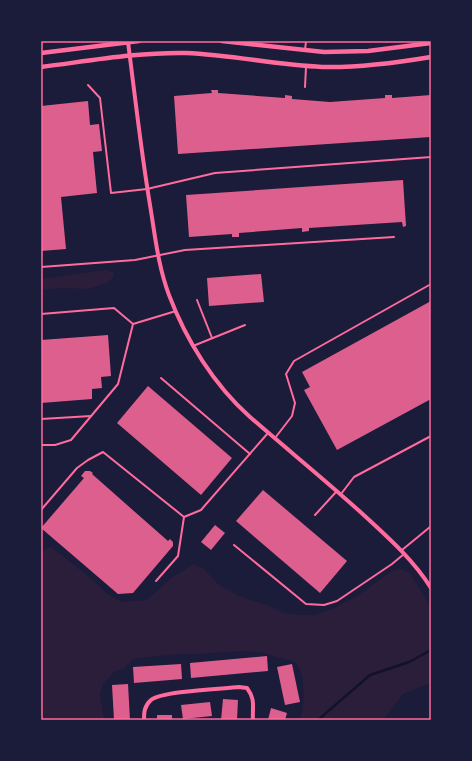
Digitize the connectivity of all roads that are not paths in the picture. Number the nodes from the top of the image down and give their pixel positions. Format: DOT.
graph roads {
  1 [pos="128,41"];
  2 [pos="139,41"];
  3 [pos="222,41"];
  4 [pos="306,41"];
  5 [pos="431,43"];
  6 [pos="305,51"];
  7 [pos="41,53"];
  8 [pos="130,56"];
  9 [pos="431,57"];
  10 [pos="306,65"];
  11 [pos="41,67"];
  12 [pos="88,85"];
  13 [pos="304,87"];
  14 [pos="431,157"];
  15 [pos="147,189"];
  16 [pos="394,237"];
  17 [pos="158,255"];
  18 [pos="41,267"];
  19 [pos="431,284"];
  20 [pos="197,300"];
  21 [pos="176,311"];
  22 [pos="41,314"];
  23 [pos="133,324"];
  24 [pos="245,325"];
  25 [pos="212,338"];
  26 [pos="193,346"];
  27 [pos="161,378"];
  28 [pos="91,416"];
  29 [pos="41,419"];
  30 [pos="268,432"];
  31 [pos="431,436"];
  32 [pos="275,438"];
  33 [pos="41,446"];
  34 [pos="250,454"];
  35 [pos="337,491"];
  36 [pos="341,494"];
  37 [pos="41,510"];
  38 [pos="315,515"];
  39 [pos="184,517"];
  40 [pos="430,527"];
  41 [pos="234,545"];
  42 [pos="403,552"];
  43 [pos="156,581"];
  44 [pos="431,588"];
  45 [pos="144,720"];
  46 [pos="253,720"];
  1 -- 2 [label="street"];
  1 -- 7 [label="street"];
  1 -- 8 [label="street"];
  3 -- 6 [label="street"];
  4 -- 6 [label="lane"];
  5 -- 6 [label="street"];
  8 -- 10 [label="street"];
  8 -- 11 [label="street"];
  8 -- 15 [label="street"];
  9 -- 10 [label="street"];
  10 -- 13 [label="lane"];
  12 -- 15 [label="lane"];
  14 -- 15 [label="lane"];
  15 -- 17 [label="street"];
  16 -- 17 [label="lane"];
  17 -- 18 [label="lane"];
  17 -- 21 [label="street"];
  19 -- 32 [label="lane"];
  20 -- 25 [label="lane"];
  21 -- 23 [label="lane"];
  21 -- 26 [label="street"];
  22 -- 23 [label="lane"];
  23 -- 28 [label="lane"];
  24 -- 25 [label="lane"];
  25 -- 26 [label="lane"];
  26 -- 30 [label="street"];
  27 -- 34 [label="lane"];
  28 -- 29 [label="lane"];
  28 -- 33 [label="lane"];
  30 -- 32 [label="street"];
  30 -- 34 [label="lane"];
  31 -- 36 [label="lane"];
  32 -- 35 [label="street"];
  34 -- 39 [label="lane"];
  35 -- 36 [label="street"];
  35 -- 38 [label="lane"];
  36 -- 42 [label="street"];
  37 -- 39 [label="lane"];
  39 -- 43 [label="lane"];
  40 -- 42 [label="lane"];
  41 -- 42 [label="lane"];
  42 -- 44 [label="street"];
  45 -- 46 [label="street"];
}
